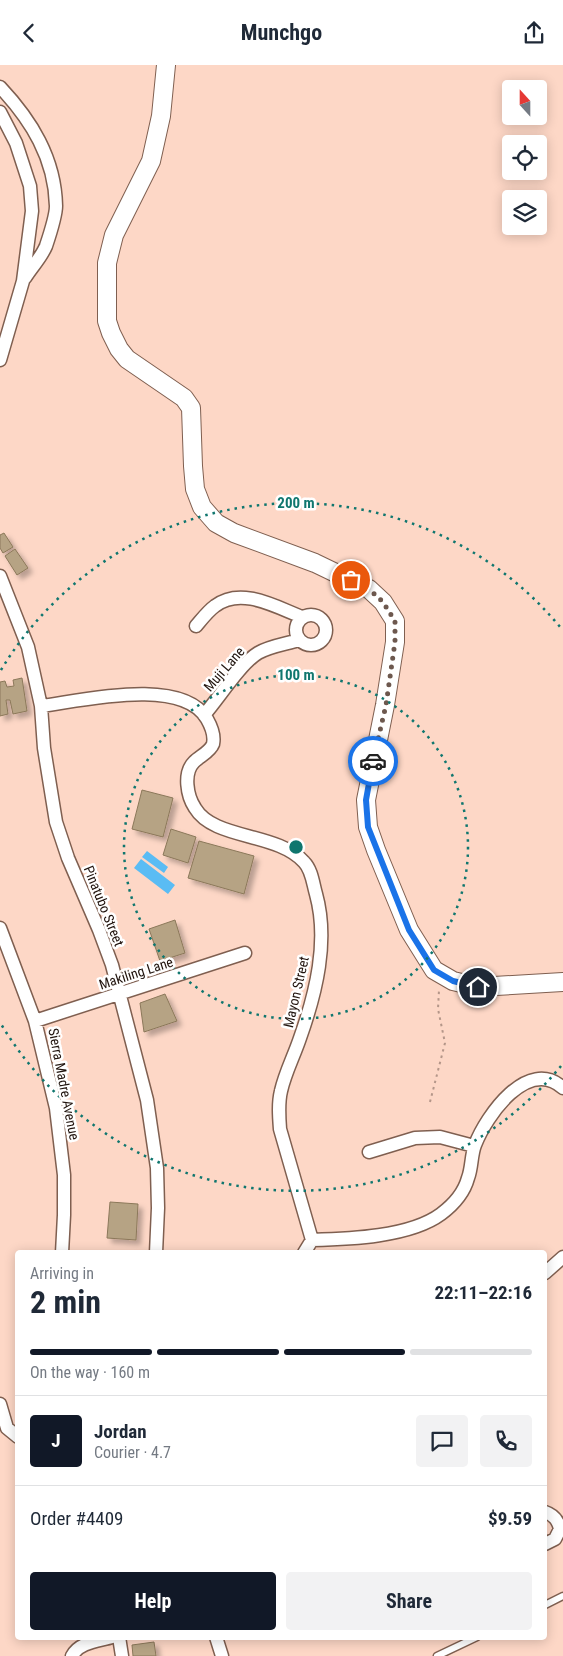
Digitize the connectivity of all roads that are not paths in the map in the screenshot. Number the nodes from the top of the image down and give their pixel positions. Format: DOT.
graph roads {
  1 [pos="166,65"];
  2 [pos="0,87"];
  3 [pos="0,112"];
  4 [pos="22,281"];
  5 [pos="0,360"];
  6 [pos="0,576"];
  7 [pos="302,617"];
  8 [pos="196,626"];
  9 [pos="299,640"];
  10 [pos="41,706"];
  11 [pos="204,715"];
  12 [pos="0,928"];
  13 [pos="245,953"];
  14 [pos="563,982"];
  15 [pos="120,994"];
  16 [pos="35,1021"];
  17 [pos="563,1088"];
  18 [pos="474,1146"];
  19 [pos="369,1152"];
  20 [pos="312,1240"];
  21 [pos="62,1250"];
  22 [pos="156,1250"];
  23 [pos="306,1250"];
  24 [pos="563,1257"];
  25 [pos="547,1271"];
  26 [pos="0,1404"];
  27 [pos="15,1435"];
  28 [pos="547,1513"];
  29 [pos="547,1543"];
  30 [pos="563,1596"];
  31 [pos="547,1604"];
  32 [pos="100,1640"];
  33 [pos="119,1640"];
  34 [pos="217,1640"];
  35 [pos="470,1640"];
  36 [pos="72,1656"];
  37 [pos="122,1656"];
  38 [pos="222,1656"];
  39 [pos="437,1656"];
  1 -- 14 [label="street"];
  2 -- 4 [label="street"];
  3 -- 4 [label="street"];
  4 -- 5 [label="street"];
  6 -- 10 [label="street, Pinatubo Street"];
  7 -- 8 [label="street"];
  7 -- 9 [label="street"];
  7 -- 9 [label="street"];
  9 -- 11 [label="street, Muji Lane"];
  10 -- 11 [label="street"];
  10 -- 15 [label="street, Pinatubo Street"];
  11 -- 20 [label="street, Mayon Street"];
  12 -- 16 [label="street, Sierra Madre Avenue"];
  13 -- 15 [label="street, Makiling Lane"];
  15 -- 16 [label="street, Makiling Lane"];
  15 -- 22 [label="street, Pinatubo Street"];
  16 -- 21 [label="street, Sierra Madre Avenue"];
  17 -- 18 [label="street"];
  18 -- 19 [label="street"];
  18 -- 20 [label="street"];
  20 -- 23 [label="street"];
  24 -- 25 [label="street"];
  26 -- 27 [label="street"];
  28 -- 29 [label="street"];
  30 -- 31 [label="lane"];
  32 -- 36 [label="street"];
  33 -- 37 [label="street"];
  34 -- 38 [label="street"];
  35 -- 39 [label="lane"];
}
